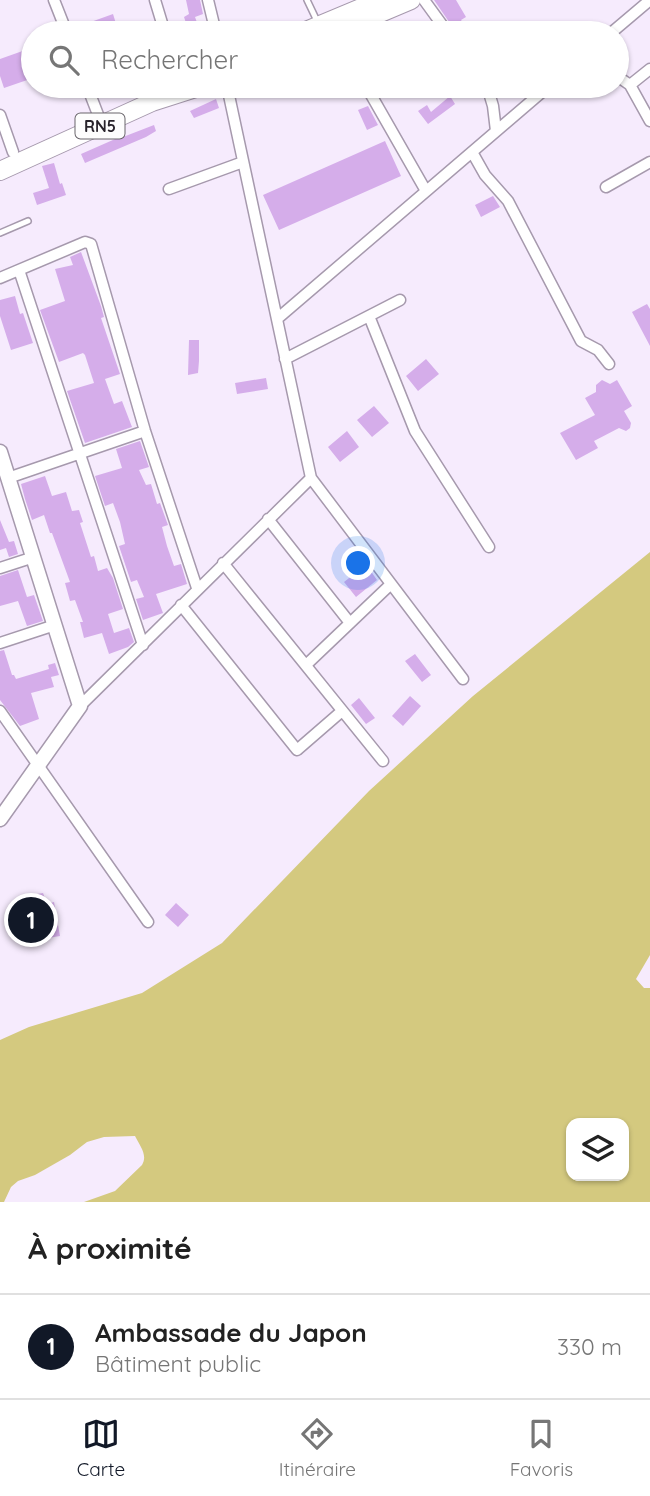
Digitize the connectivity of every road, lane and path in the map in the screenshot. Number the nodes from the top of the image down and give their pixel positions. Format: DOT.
graph roads {
  1 [pos="54,0"];
  2 [pos="155,0"];
  3 [pos="208,0"];
  4 [pos="307,0"];
  5 [pos="380,0"];
  6 [pos="411,0"];
  7 [pos="424,0"];
  8 [pos="650,0"];
  9 [pos="62,21"];
  10 [pos="161,21"];
  11 [pos="213,21"];
  12 [pos="323,21"];
  13 [pos="347,21"];
  14 [pos="357,21"];
  15 [pos="439,21"];
  16 [pos="625,21"];
  17 [pos="650,69"];
  18 [pos="630,85"];
  19 [pos="92,98"];
  20 [pos="139,98"];
  21 [pos="164,98"];
  22 [pos="230,98"];
  23 [pos="373,98"];
  24 [pos="491,98"];
  25 [pos="535,98"];
  26 [pos="0,115"];
  27 [pos="100,119"];
  28 [pos="650,121"];
  29 [pos="496,131"];
  30 [pos="472,152"];
  31 [pos="6,155"];
  32 [pos="243,162"];
  33 [pos="650,162"];
  34 [pos="0,171"];
  35 [pos="606,187"];
  36 [pos="169,189"];
  37 [pos="426,191"];
  38 [pos="28,221"];
  39 [pos="0,233"];
  40 [pos="19,270"];
  41 [pos="0,278"];
  42 [pos="400,300"];
  43 [pos="369,316"];
  44 [pos="277,319"];
  45 [pos="285,359"];
  46 [pos="609,364"];
  47 [pos="145,431"];
  48 [pos="0,452"];
  49 [pos="80,454"];
  50 [pos="311,478"];
  51 [pos="6,483"];
  52 [pos="268,519"];
  53 [pos="489,547"];
  54 [pos="33,557"];
  55 [pos="223,563"];
  56 [pos="0,568"];
  57 [pos="391,584"];
  58 [pos="197,589"];
  59 [pos="181,604"];
  60 [pos="350,623"];
  61 [pos="55,625"];
  62 [pos="0,643"];
  63 [pos="143,645"];
  64 [pos="306,665"];
  65 [pos="463,679"];
  66 [pos="80,706"];
  67 [pos="0,711"];
  68 [pos="342,711"];
  69 [pos="383,761"];
  70 [pos="37,764"];
  71 [pos="0,819"];
  72 [pos="148,922"];
  1 -- 9 [label="street"];
  2 -- 10 [label="street"];
  3 -- 11 [label="street"];
  4 -- 12 [label="lane"];
  5 -- 13 [label="highway"];
  6 -- 14 [label="highway"];
  7 -- 15 [label="street"];
  8 -- 16 [label="street"];
  17 -- 18 [label="street"];
  18 -- 28 [label="street"];
  19 -- 27 [label="street"];
  20 -- 27 [label="highway, RN5"];
  21 -- 27 [label="highway, RN5"];
  22 -- 32 [label="street"];
  23 -- 37 [label="street"];
  24 -- 29 [label="street"];
  25 -- 29 [label="street"];
  26 -- 31 [label="street"];
  27 -- 31 [label="highway, RN5"];
  27 -- 34 [label="highway, RN5"];
  29 -- 30 [label="street"];
  30 -- 37 [label="street"];
  30 -- 46 [label="street"];
  32 -- 36 [label="street"];
  32 -- 44 [label="street"];
  33 -- 35 [label="street"];
  37 -- 44 [label="street"];
  38 -- 39 [label="lane"];
  40 -- 41 [label="street"];
  40 -- 47 [label="street"];
  40 -- 49 [label="street"];
  42 -- 43 [label="street"];
  43 -- 45 [label="street"];
  43 -- 53 [label="street"];
  44 -- 45 [label="street"];
  45 -- 50 [label="street"];
  47 -- 49 [label="street"];
  47 -- 58 [label="street"];
  48 -- 51 [label="street"];
  49 -- 51 [label="street"];
  49 -- 63 [label="street"];
  50 -- 52 [label="street"];
  50 -- 57 [label="street"];
  51 -- 54 [label="street"];
  52 -- 55 [label="street"];
  52 -- 60 [label="street"];
  54 -- 56 [label="street"];
  54 -- 61 [label="street"];
  55 -- 58 [label="street"];
  55 -- 64 [label="street"];
  57 -- 60 [label="street"];
  57 -- 65 [label="street"];
  58 -- 59 [label="street"];
  59 -- 63 [label="street"];
  59 -- 68 [label="street"];
  60 -- 64 [label="street"];
  61 -- 62 [label="street"];
  61 -- 66 [label="street"];
  63 -- 66 [label="street"];
  64 -- 68 [label="street"];
  66 -- 70 [label="street"];
  67 -- 70 [label="street"];
  68 -- 69 [label="street"];
  70 -- 71 [label="street"];
  70 -- 72 [label="street"];
}
